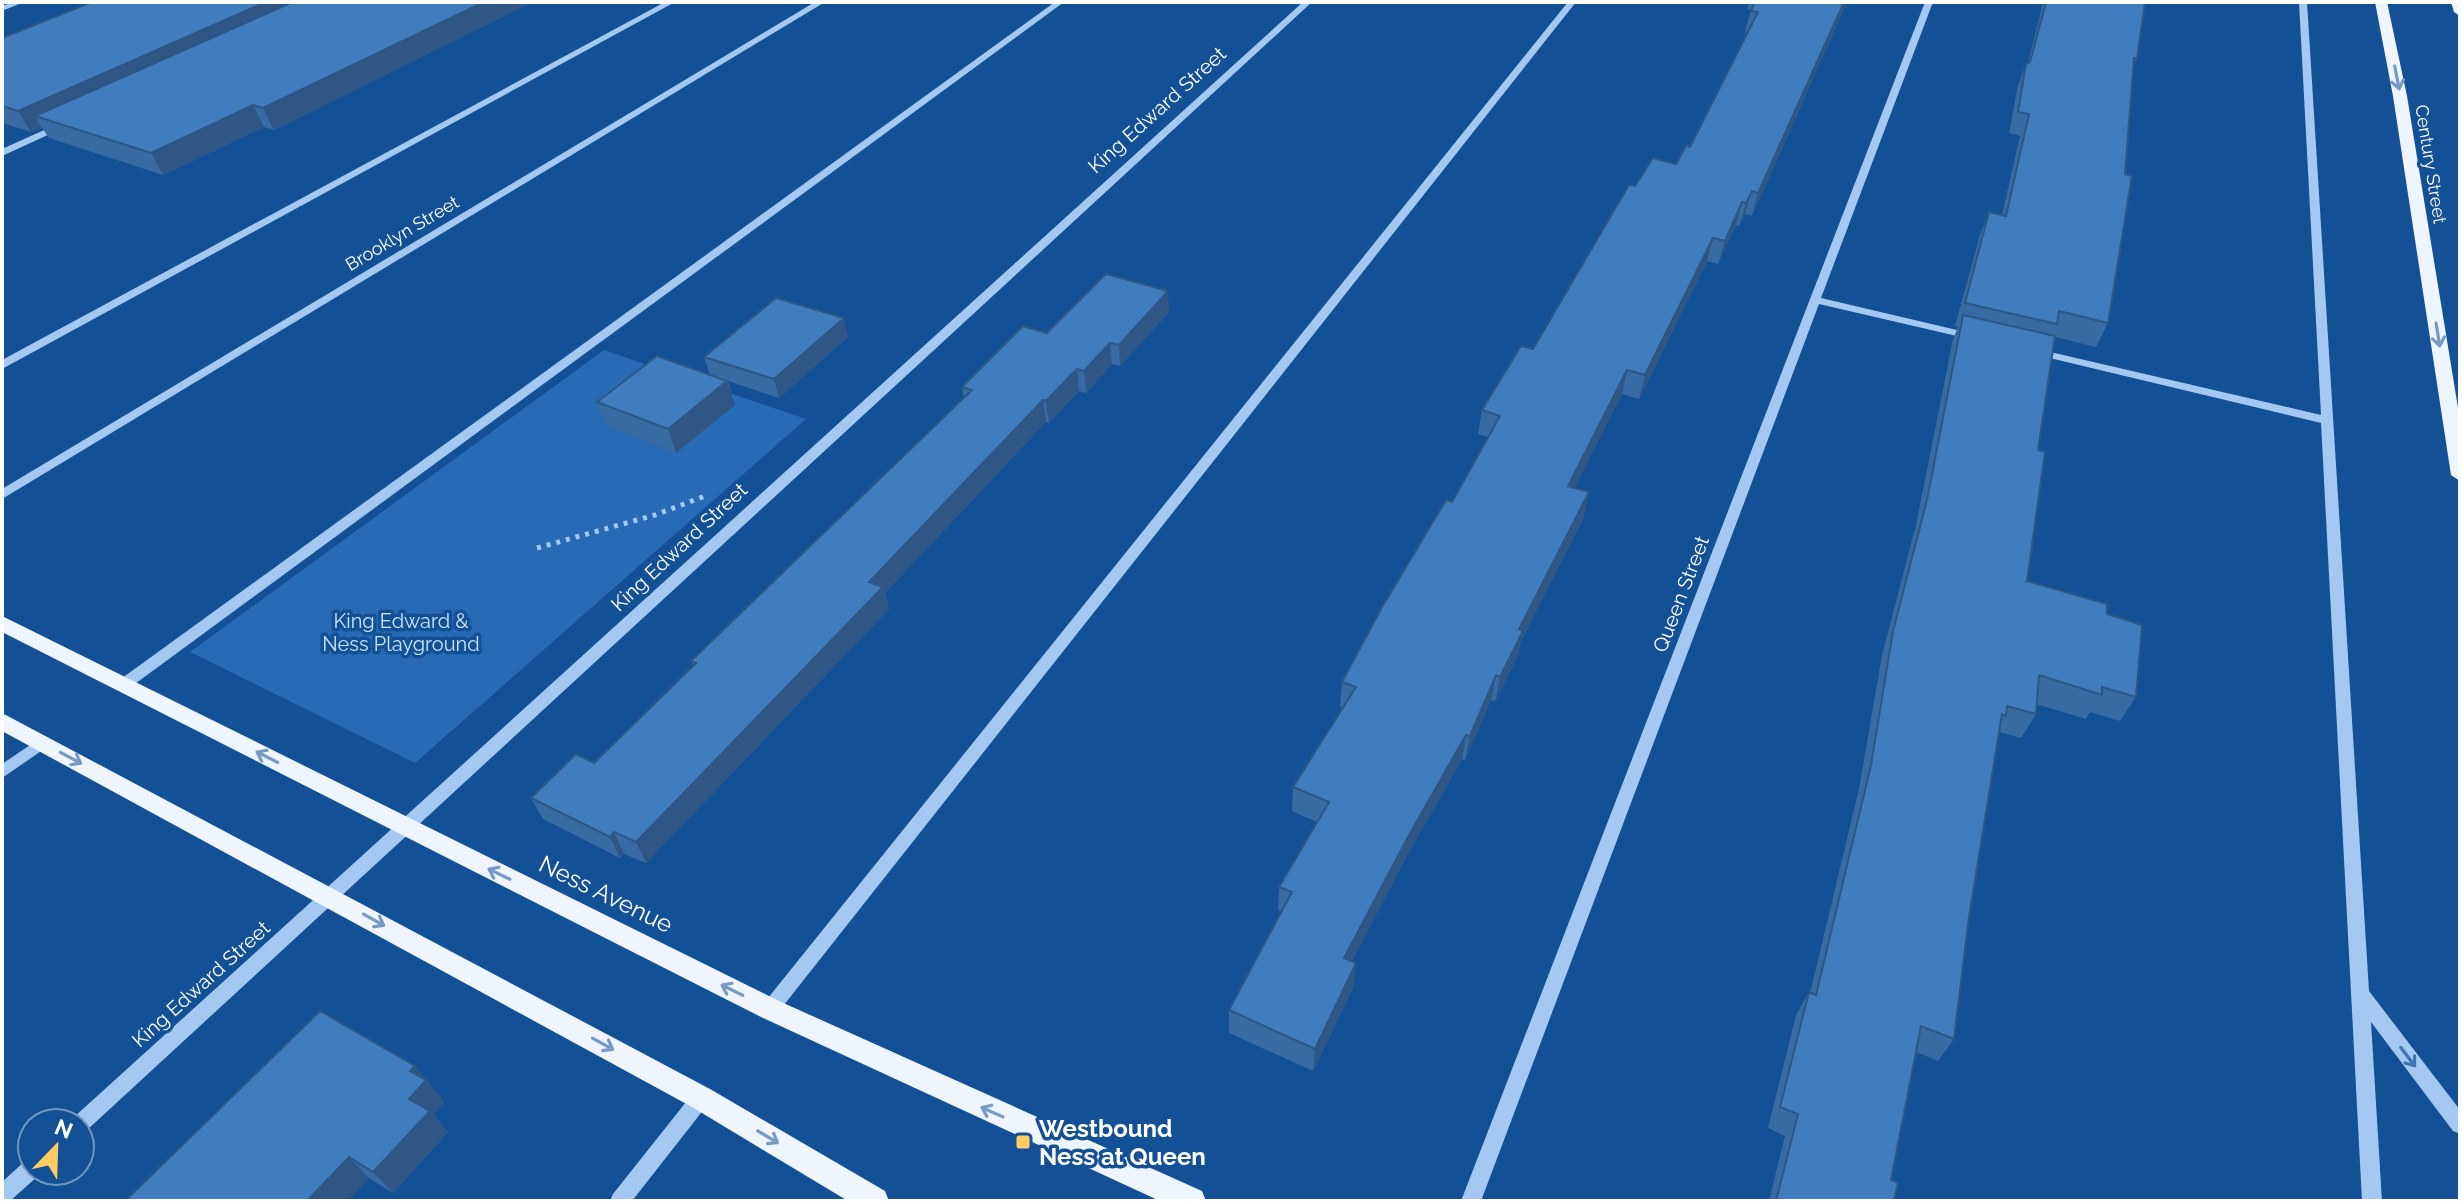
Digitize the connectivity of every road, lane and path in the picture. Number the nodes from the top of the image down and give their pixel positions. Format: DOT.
graph roads {
  1 [pos="20,2"];
  2 [pos="671,2"];
  3 [pos="821,2"];
  4 [pos="1060,2"];
  5 [pos="1308,2"];
  6 [pos="1572,2"];
  7 [pos="1929,2"];
  8 [pos="2303,2"];
  9 [pos="2381,2"];
  10 [pos="2457,2"];
  11 [pos="2,9"];
  12 [pos="2460,12"];
  13 [pos="75,120"];
  14 [pos="2,153"];
  15 [pos="1815,300"];
  16 [pos="1993,342"];
  17 [pos="2024,349"];
  18 [pos="2,365"];
  19 [pos="2328,421"];
  20 [pos="2460,475"];
  21 [pos="710,494"];
  22 [pos="2,495"];
  23 [pos="537,548"];
  24 [pos="2,623"];
  25 [pos="123,685"];
  26 [pos="2,721"];
  27 [pos="42,743"];
  28 [pos="2,772"];
  29 [pos="404,827"];
  30 [pos="330,895"];
  31 [pos="2361,995"];
  32 [pos="770,1009"];
  33 [pos="701,1098"];
  34 [pos="96,1109"];
  35 [pos="2460,1125"];
  36 [pos="620,1201"];
  37 [pos="875,1201"];
  38 [pos="1192,1201"];
  39 [pos="1471,1201"];
  40 [pos="2372,1201"];
  1 -- 11 [label="street"];
  2 -- 18 [label="street"];
  3 -- 22 [label="street, Brooklyn Street"];
  4 -- 25 [label="street"];
  5 -- 29 [label="street, King Edward Street"];
  6 -- 32 [label="street"];
  7 -- 15 [label="street, Queen Street"];
  8 -- 19 [label="street"];
  9 -- 20 [label="main road, Century Street, one-way"];
  10 -- 12 [label="main road"];
  13 -- 14 [label="street"];
  15 -- 16 [label="street"];
  15 -- 39 [label="street, Queen Street"];
  17 -- 19 [label="street"];
  19 -- 31 [label="street"];
  21 -- 23 [label="path"];
  24 -- 25 [label="main road, Ness Avenue"];
  29 -- 25 [label="main road, Ness Avenue, one-way"];
  26 -- 27 [label="main road"];
  27 -- 28 [label="street"];
  27 -- 30 [label="main road, one-way"];
  29 -- 30 [label="street, King Edward Street"];
  32 -- 29 [label="main road, Ness Avenue, one-way"];
  30 -- 33 [label="main road, one-way"];
  30 -- 34 [label="street, King Edward Street"];
  31 -- 35 [label="street, one-way"];
  31 -- 40 [label="street"];
  38 -- 32 [label="main road, Ness Avenue, one-way"];
  33 -- 36 [label="street"];
  33 -- 37 [label="main road, one-way"];
}
